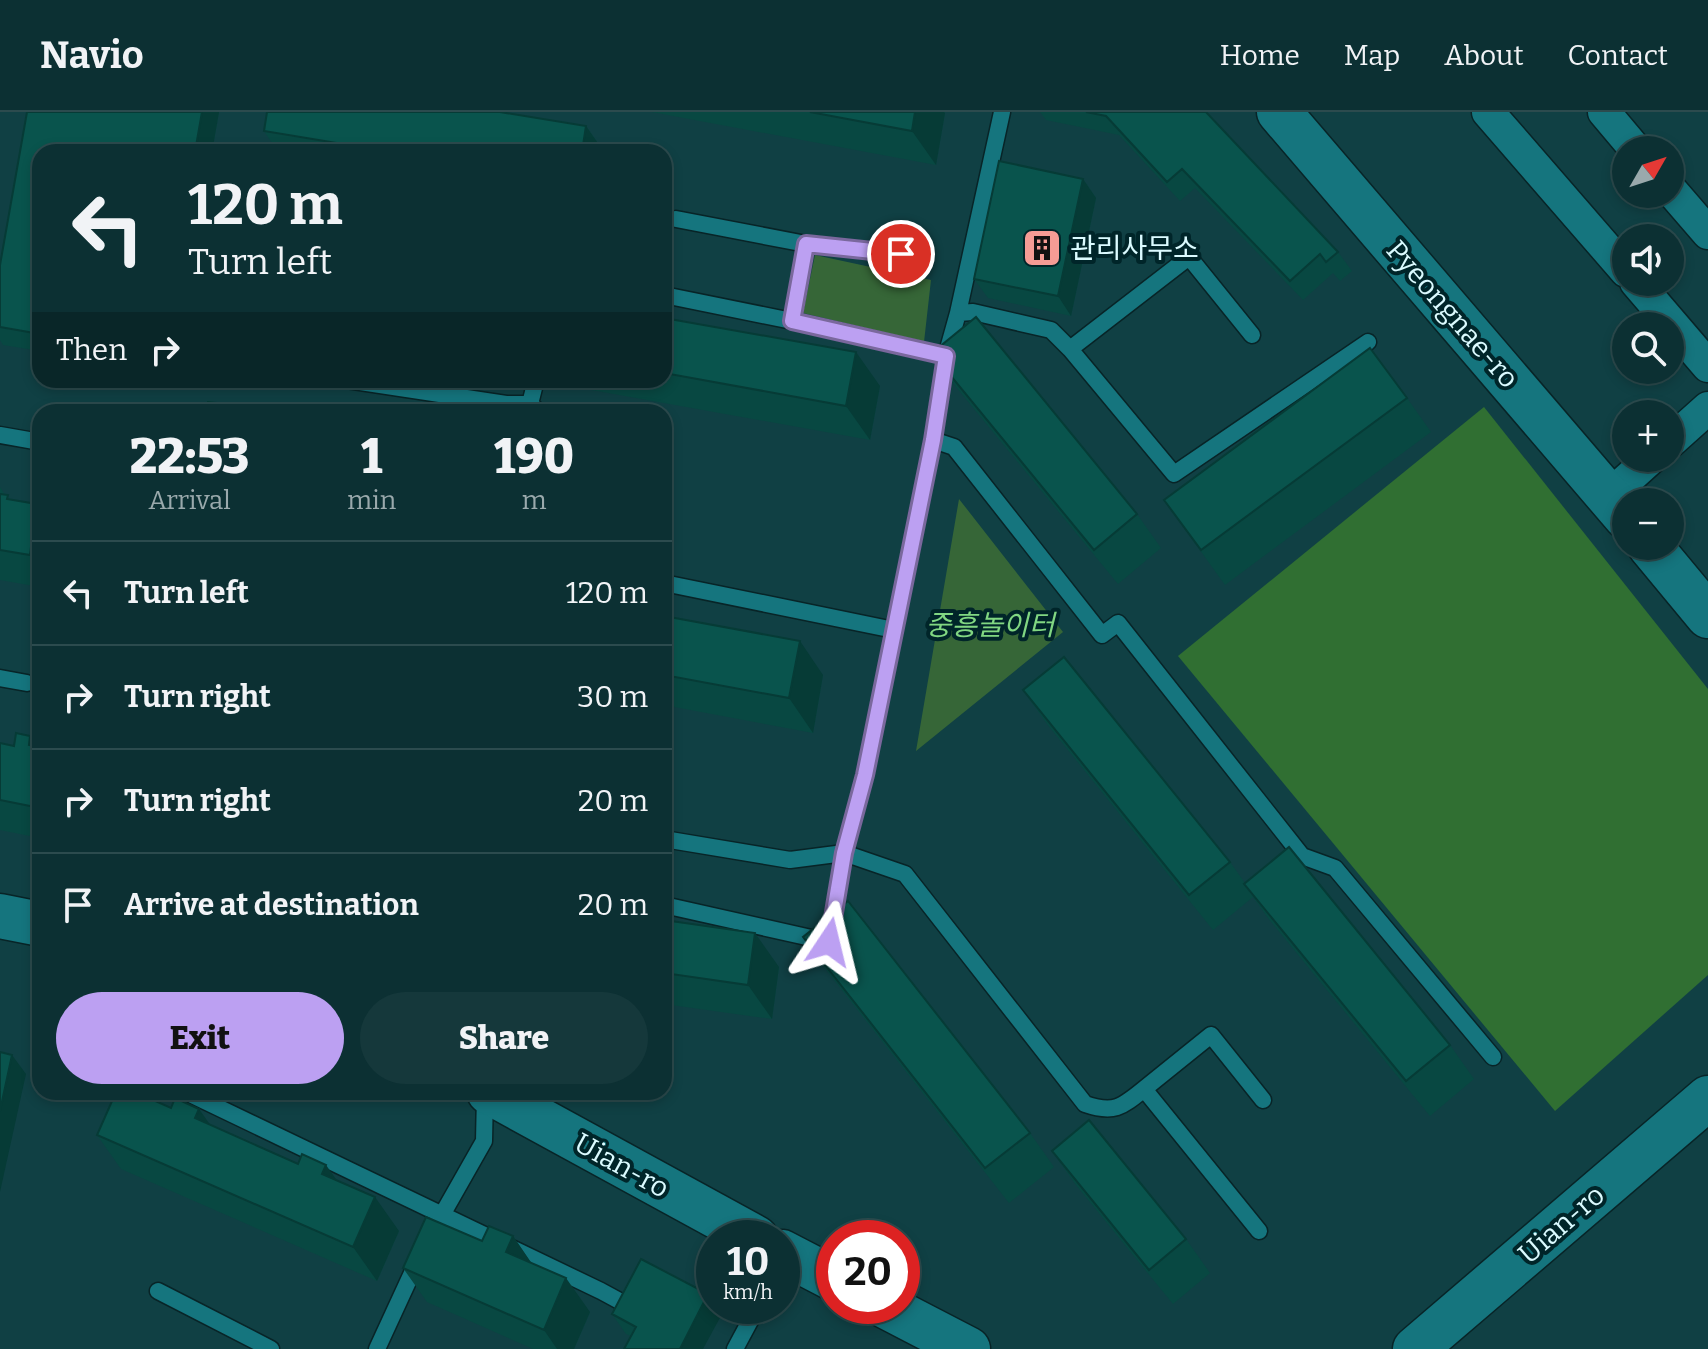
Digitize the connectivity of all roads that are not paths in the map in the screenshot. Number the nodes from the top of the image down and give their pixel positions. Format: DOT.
graph roads {
  1 [pos="1002,112"];
  2 [pos="1279,112"];
  3 [pos="1488,112"];
  4 [pos="1604,112"];
  5 [pos="1624,136"];
  6 [pos="1684,205"];
  7 [pos="676,219"];
  8 [pos="1708,233"];
  9 [pos="806,244"];
  10 [pos="901,254"];
  11 [pos="1612,255"];
  12 [pos="1648,296"];
  13 [pos="672,297"];
  14 [pos="958,313"];
  15 [pos="792,321"];
  16 [pos="1252,335"];
  17 [pos="1368,342"];
  18 [pos="1070,349"];
  19 [pos="946,356"];
  20 [pos="1708,366"];
  21 [pos="400,388"];
  22 [pos="506,404"];
  23 [pos="1708,408"];
  24 [pos="1684,429"];
  25 [pos="0,435"];
  26 [pos="933,440"];
  27 [pos="32,441"];
  28 [pos="1612,500"];
  29 [pos="1662,560"];
  30 [pos="672,585"];
  31 [pos="1708,616"];
  32 [pos="894,630"];
  33 [pos="0,678"];
  34 [pos="27,683"];
  35 [pos="672,840"];
  36 [pos="844,853"];
  37 [pos="672,907"];
  38 [pos="0,916"];
  39 [pos="32,922"];
  40 [pos="1493,1057"];
  41 [pos="1144,1089"];
  42 [pos="1708,1098"];
  43 [pos="203,1100"];
  44 [pos="487,1100"];
  45 [pos="501,1100"];
  46 [pos="1263,1100"];
  47 [pos="441,1215"];
  48 [pos="718,1220"];
  49 [pos="1259,1231"];
  50 [pos="158,1291"];
  51 [pos="625,1304"];
  52 [pos="748,1324"];
  53 [pos="920,1324"];
  54 [pos="271,1349"];
  55 [pos="377,1349"];
  56 [pos="735,1349"];
  57 [pos="968,1349"];
  58 [pos="1415,1349"];
  1 -- 14 [label="lane"];
  2 -- 28 [label="street, Pyeongnae-ro"];
  3 -- 11 [label="street"];
  4 -- 5 [label="street"];
  6 -- 8 [label="street"];
  7 -- 9 [label="lane"];
  9 -- 10 [label="lane"];
  9 -- 15 [label="lane"];
  12 -- 20 [label="street"];
  13 -- 15 [label="lane"];
  14 -- 18 [label="lane"];
  14 -- 19 [label="lane"];
  15 -- 19 [label="lane"];
  16 -- 18 [label="lane"];
  17 -- 18 [label="lane"];
  19 -- 26 [label="lane"];
  21 -- 22 [label="lane"];
  23 -- 24 [label="street"];
  25 -- 27 [label="lane"];
  26 -- 32 [label="lane"];
  26 -- 40 [label="lane"];
  29 -- 31 [label="street"];
  30 -- 32 [label="lane"];
  32 -- 36 [label="lane"];
  33 -- 34 [label="lane"];
  35 -- 36 [label="lane"];
  36 -- 37 [label="lane"];
  36 -- 41 [label="lane"];
  38 -- 39 [label="street"];
  41 -- 46 [label="lane"];
  41 -- 49 [label="lane"];
  42 -- 58 [label="street, Uian-ro"];
  43 -- 47 [label="lane"];
  44 -- 47 [label="lane"];
  45 -- 48 [label="street, Uian-ro"];
  47 -- 51 [label="lane"];
  47 -- 55 [label="lane"];
  50 -- 54 [label="lane"];
  52 -- 56 [label="lane"];
  53 -- 57 [label="street"];
}
